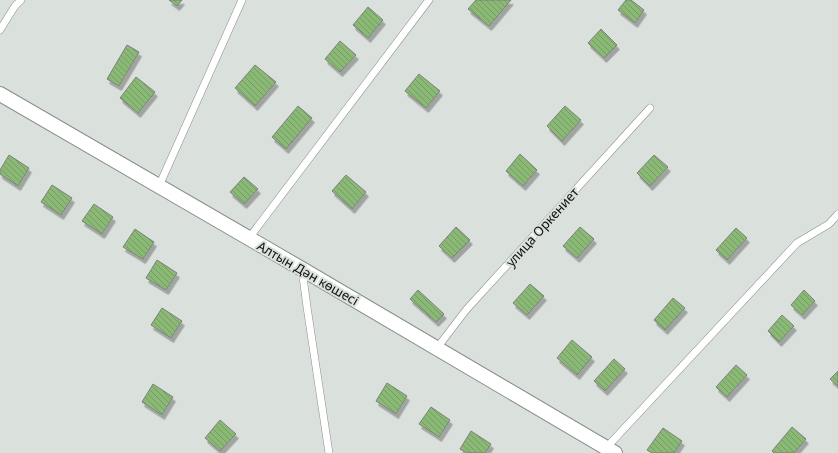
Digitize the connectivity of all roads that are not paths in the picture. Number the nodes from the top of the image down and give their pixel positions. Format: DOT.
graph roads {
  1 [pos="21,0"];
  2 [pos="242,0"];
  3 [pos="429,0"];
  4 [pos="0,30"];
  5 [pos="0,94"];
  6 [pos="650,108"];
  7 [pos="159,186"];
  8 [pos="838,214"];
  9 [pos="249,238"];
  10 [pos="302,269"];
  11 [pos="437,348"];
  12 [pos="611,450"];
  13 [pos="329,453"];
  1 -- 4 [label="lane"];
  2 -- 7 [label="lane"];
  3 -- 9 [label="lane"];
  5 -- 7 [label="street, Алтын Дән көшесі"];
  6 -- 11 [label="lane, улица Оркениет"];
  7 -- 9 [label="street, Алтын Дән көшесі"];
  8 -- 12 [label="lane"];
  9 -- 10 [label="street, Алтын Дән көшесі"];
  10 -- 11 [label="street, Алтын Дән көшесі"];
  10 -- 13 [label="lane"];
  11 -- 12 [label="street, Алтын Дән көшесі"];
}
